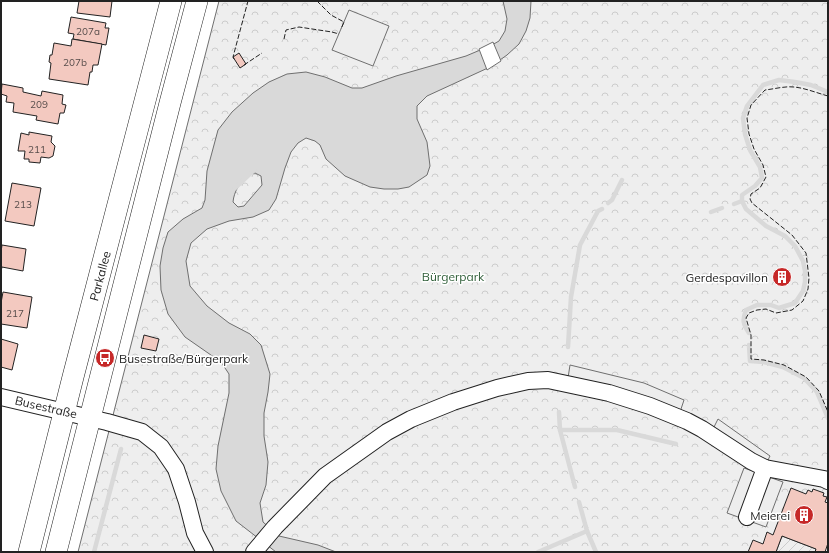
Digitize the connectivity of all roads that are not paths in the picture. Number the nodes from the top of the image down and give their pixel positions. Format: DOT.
graph roads {
  1 [pos="171,1"];
  2 [pos="197,1"];
  3 [pos="1,397"];
  4 [pos="65,412"];
  5 [pos="90,418"];
  6 [pos="765,468"];
  7 [pos="828,481"];
  8 [pos="747,517"];
  9 [pos="257,548"];
  10 [pos="29,552"];
  11 [pos="56,552"];
  12 [pos="205,552"];
  1 -- 4 [label="main road, Parkallee"];
  2 -- 5 [label="main road, Parkallee"];
  3 -- 4 [label="street, Busestraße"];
  4 -- 5 [label="street, Busestraße"];
  4 -- 10 [label="main road, Parkallee"];
  5 -- 11 [label="main road, Parkallee"];
  5 -- 12 [label="street, Busestraße"];
  6 -- 7 [label="street"];
  6 -- 8 [label="street"];
  6 -- 9 [label="street"];
}
